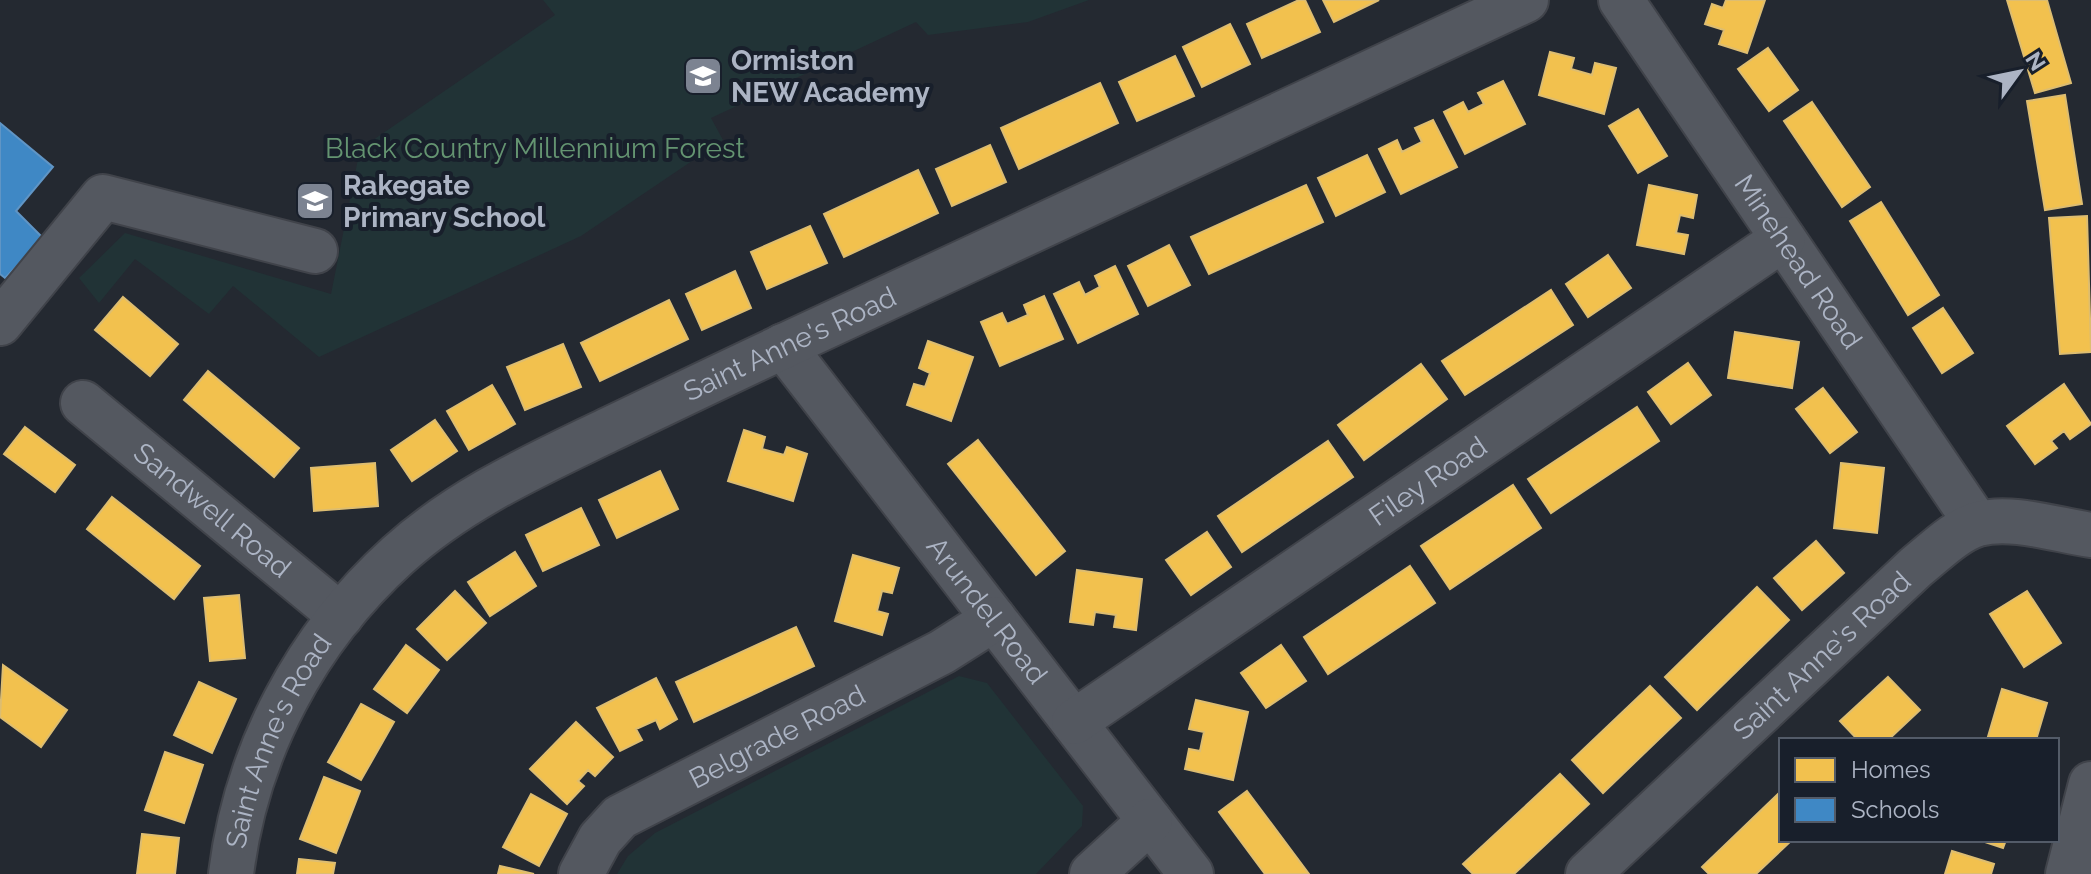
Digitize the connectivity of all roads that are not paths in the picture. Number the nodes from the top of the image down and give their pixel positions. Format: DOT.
graph roads {
  1 [pos="1526,0"];
  2 [pos="1621,0"];
  3 [pos="1783,239"];
  4 [pos="315,251"];
  5 [pos="0,323"];
  6 [pos="783,346"];
  7 [pos="83,403"];
  8 [pos="1977,524"];
  9 [pos="2091,535"];
  10 [pos="341,616"];
  11 [pos="994,619"];
  12 [pos="1074,722"];
  13 [pos="2091,784"];
  14 [pos="1150,821"];
  15 [pos="231,874"];
  16 [pos="581,874"];
  17 [pos="1092,874"];
  18 [pos="1191,874"];
  19 [pos="1588,874"];
  20 [pos="2068,874"];
  1 -- 6 [label="street, Saint Anne's Road"];
  2 -- 3 [label="street, Minehead Road"];
  3 -- 8 [label="street, Minehead Road"];
  3 -- 12 [label="street, Filey Road"];
  4 -- 5 [label="street"];
  6 -- 10 [label="street, Saint Anne's Road"];
  6 -- 11 [label="street, Arundel Road"];
  7 -- 10 [label="street, Sandwell Road"];
  8 -- 9 [label="street"];
  8 -- 19 [label="street, Saint Anne's Road"];
  10 -- 15 [label="street, Saint Anne's Road"];
  11 -- 12 [label="street, Arundel Road"];
  11 -- 16 [label="street, Belgrade Road"];
  12 -- 14 [label="street, Arundel Road"];
  13 -- 20 [label="street"];
  14 -- 17 [label="street"];
  14 -- 18 [label="street, Arundel Road"];
}
